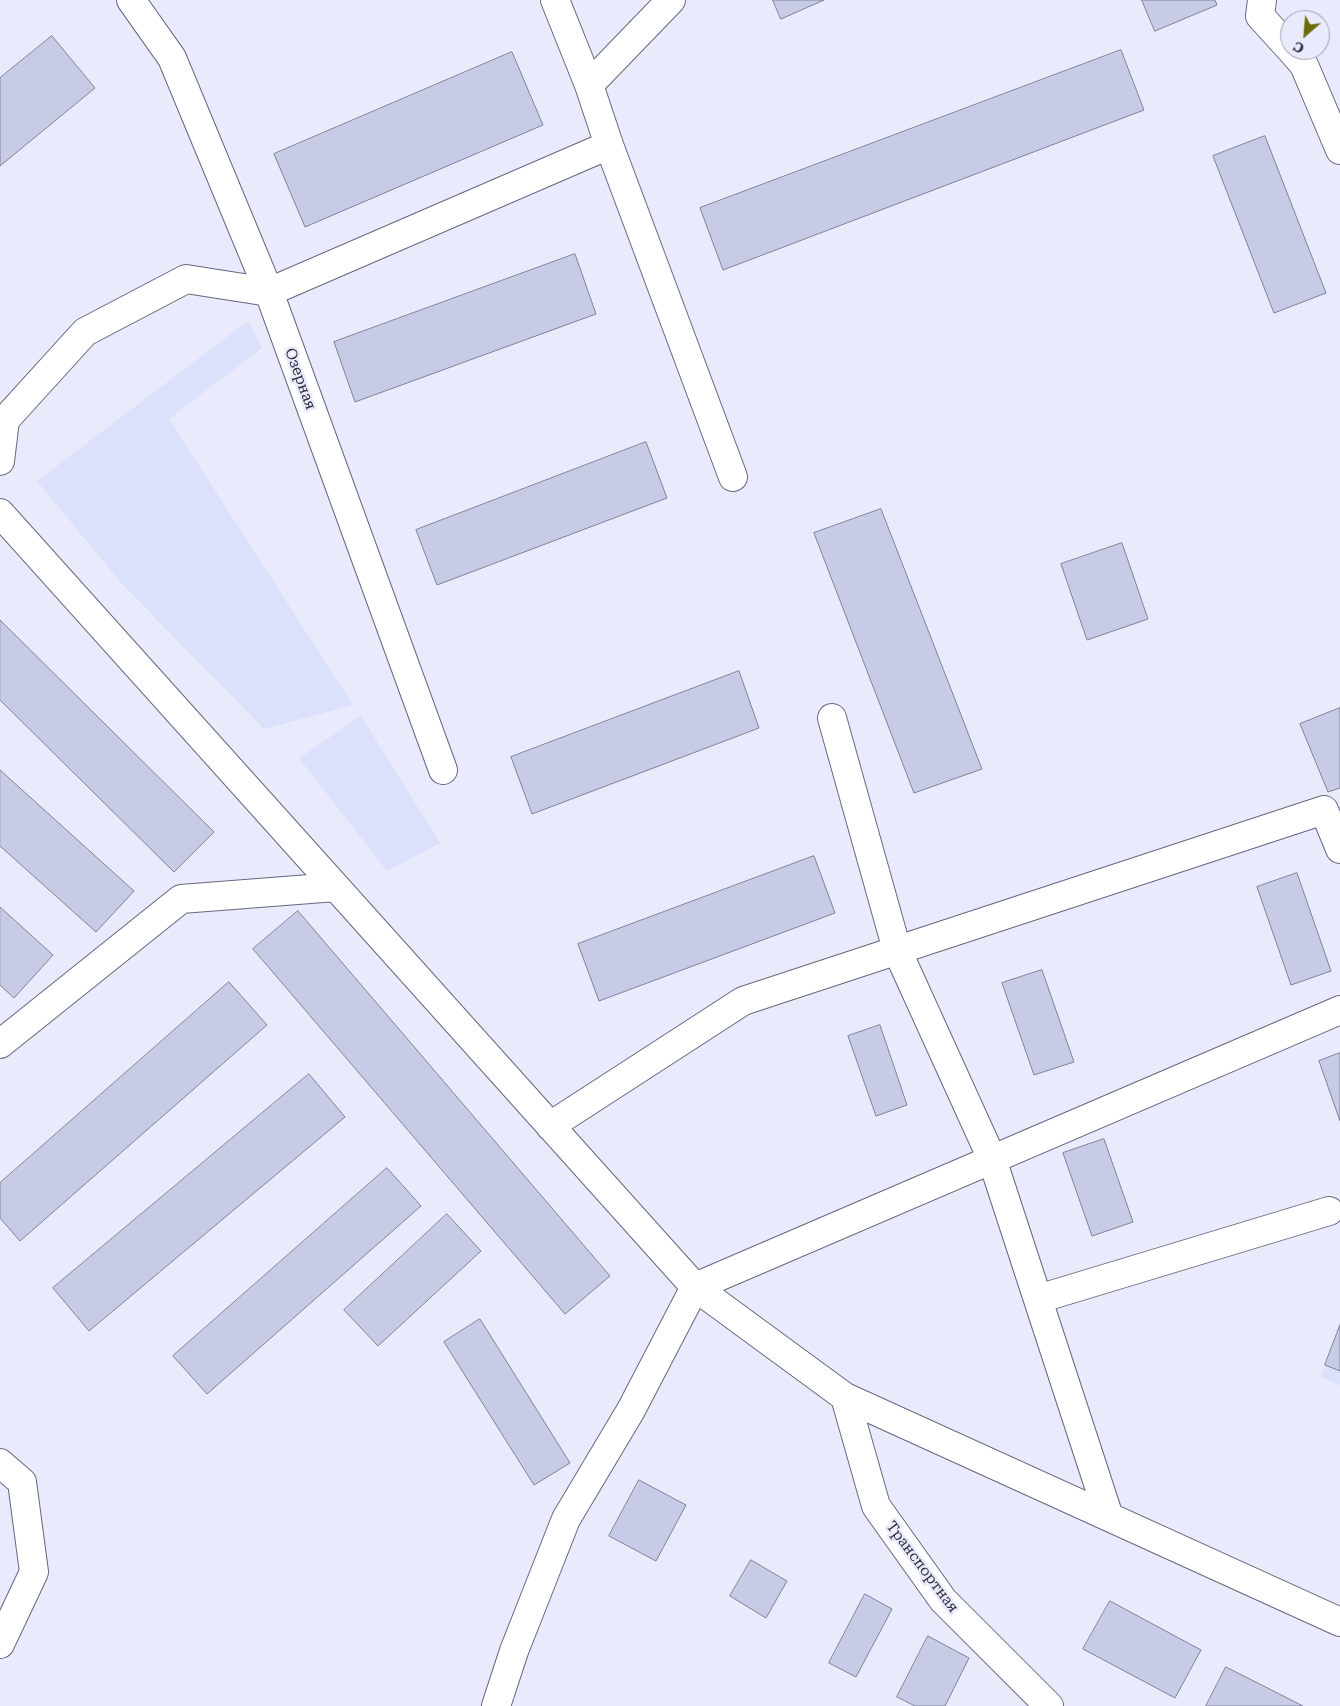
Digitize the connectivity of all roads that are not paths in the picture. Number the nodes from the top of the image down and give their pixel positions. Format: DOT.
graph roads {
  1 [pos="131,0"];
  2 [pos="555,0"];
  3 [pos="671,0"];
  4 [pos="1262,0"];
  5 [pos="1280,39"];
  6 [pos="1299,60"];
  7 [pos="588,85"];
  8 [pos="609,145"];
  9 [pos="1340,150"];
  10 [pos="269,292"];
  11 [pos="0,461"];
  12 [pos="733,477"];
  13 [pos="0,513"];
  14 [pos="832,718"];
  15 [pos="443,770"];
  16 [pos="1332,808"];
  17 [pos="1340,849"];
  18 [pos="336,887"];
  19 [pos="897,950"];
  20 [pos="1340,1010"];
  21 [pos="0,1044"];
  22 [pos="550,1126"];
  23 [pos="992,1159"];
  24 [pos="1329,1211"];
  25 [pos="695,1287"];
  26 [pos="1038,1299"];
  27 [pos="845,1398"];
  28 [pos="0,1463"];
  29 [pos="1109,1517"];
  30 [pos="1340,1622"];
  31 [pos="0,1644"];
  32 [pos="496,1706"];
  33 [pos="1049,1706"];
  1 -- 10 [label="street, Озерная"];
  2 -- 7 [label="street"];
  3 -- 7 [label="street"];
  4 -- 5 [label="street"];
  6 -- 9 [label="street"];
  7 -- 8 [label="street"];
  8 -- 10 [label="street"];
  8 -- 12 [label="street"];
  10 -- 11 [label="street"];
  10 -- 15 [label="street, Озерная"];
  13 -- 18 [label="street"];
  14 -- 19 [label="street"];
  16 -- 17 [label="street"];
  16 -- 19 [label="street"];
  18 -- 21 [label="street"];
  18 -- 22 [label="street"];
  19 -- 22 [label="street"];
  19 -- 23 [label="street"];
  20 -- 23 [label="street"];
  22 -- 25 [label="street"];
  23 -- 25 [label="street"];
  23 -- 26 [label="street"];
  24 -- 26 [label="street"];
  25 -- 27 [label="street"];
  25 -- 32 [label="street"];
  26 -- 29 [label="street"];
  27 -- 29 [label="street"];
  27 -- 33 [label="street, Транспортная"];
  28 -- 31 [label="street"];
  29 -- 30 [label="street"];
}
